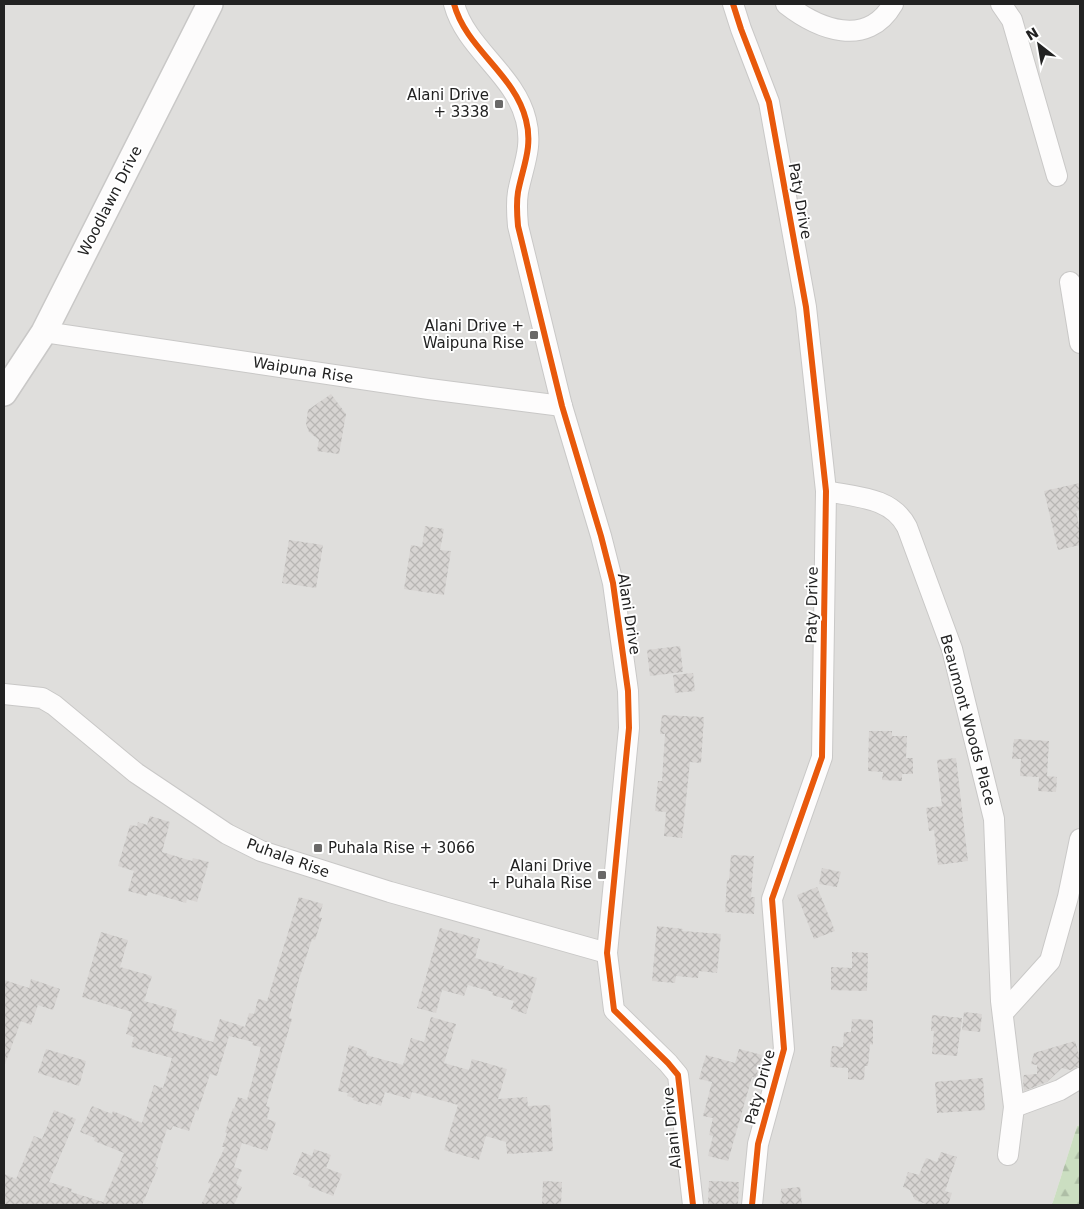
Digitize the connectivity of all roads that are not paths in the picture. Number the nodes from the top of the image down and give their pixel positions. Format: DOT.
graph roads {
  1 [pos="210,4"];
  2 [pos="454,4"];
  3 [pos="733,4"];
  4 [pos="786,4"];
  5 [pos="893,4"];
  6 [pos="1001,4"];
  7 [pos="1057,176"];
  8 [pos="1070,282"];
  9 [pos="44,332"];
  10 [pos="1080,343"];
  11 [pos="4,393"];
  12 [pos="562,406"];
  13 [pos="826,491"];
  14 [pos="4,694"];
  15 [pos="1080,839"];
  16 [pos="608,953"];
  17 [pos="1003,1013"];
  18 [pos="1080,1078"];
  19 [pos="1014,1107"];
  20 [pos="1008,1155"];
  21 [pos="693,1205"];
  22 [pos="752,1205"];
  1 -- 9 [label="street, Woodlawn Drive"];
  2 -- 12 [label="street, Alani Drive"];
  3 -- 13 [label="street, Paty Drive"];
  4 -- 5 [label="street"];
  6 -- 7 [label="street"];
  8 -- 10 [label="street"];
  9 -- 11 [label="street, Woodlawn Drive"];
  9 -- 12 [label="street, Waipuna Rise"];
  12 -- 16 [label="street, Alani Drive"];
  13 -- 17 [label="street, Beaumont Woods Place"];
  13 -- 22 [label="street, Paty Drive"];
  14 -- 16 [label="street, Puhala Rise"];
  15 -- 17 [label="street"];
  16 -- 21 [label="street, Alani Drive"];
  17 -- 19 [label="street, Beaumont Woods Place"];
  18 -- 19 [label="street"];
  19 -- 20 [label="street, Beaumont Woods Place"];
}
